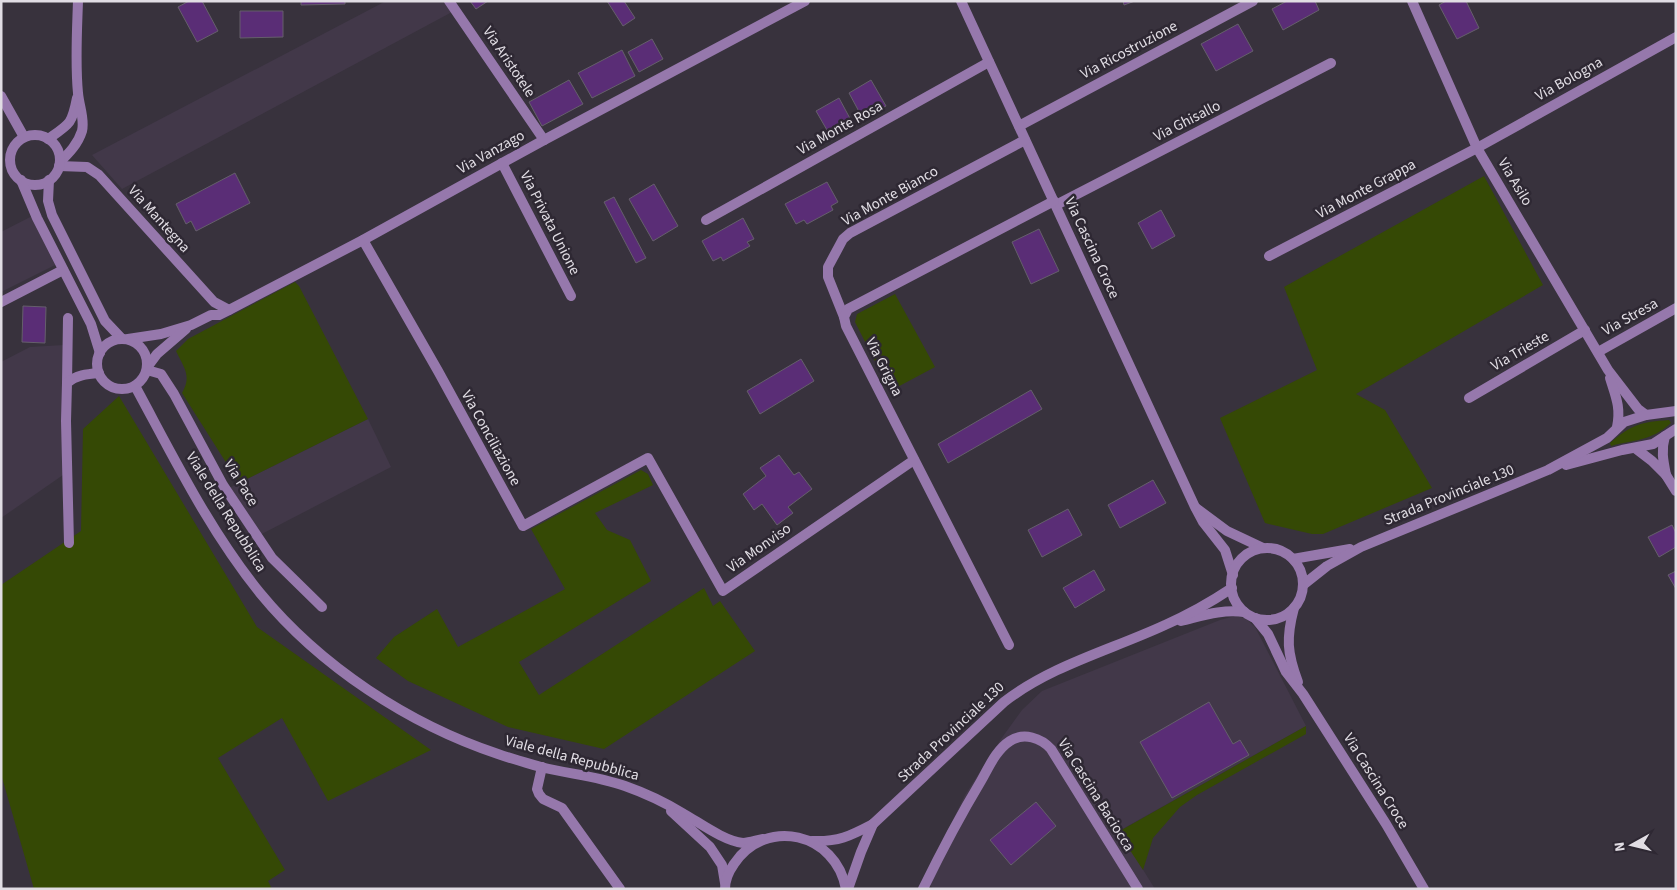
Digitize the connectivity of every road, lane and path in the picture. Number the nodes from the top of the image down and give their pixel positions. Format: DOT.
graph roads {
  1 [pos="78,1"];
  2 [pos="449,1"];
  3 [pos="805,1"];
  4 [pos="961,1"];
  5 [pos="1253,1"];
  6 [pos="1412,1"];
  7 [pos="1676,37"];
  8 [pos="988,62"];
  9 [pos="1332,63"];
  10 [pos="78,95"];
  11 [pos="1,96"];
  12 [pos="1019,126"];
  13 [pos="24,137"];
  14 [pos="48,139"];
  15 [pos="544,140"];
  16 [pos="1025,140"];
  17 [pos="1478,148"];
  18 [pos="502,163"];
  19 [pos="59,164"];
  20 [pos="21,180"];
  21 [pos="49,180"];
  22 [pos="1054,203"];
  23 [pos="706,220"];
  24 [pos="363,240"];
  25 [pos="1269,256"];
  26 [pos="64,270"];
  27 [pos="571,296"];
  28 [pos="1,302"];
  29 [pos="214,302"];
  30 [pos="1676,308"];
  31 [pos="229,310"];
  32 [pos="211,316"];
  33 [pos="844,317"];
  34 [pos="68,318"];
  35 [pos="191,325"];
  36 [pos="1586,330"];
  37 [pos="125,339"];
  38 [pos="1598,352"];
  39 [pos="100,353"];
  40 [pos="147,368"];
  41 [pos="1608,370"];
  42 [pos="99,374"];
  43 [pos="67,383"];
  44 [pos="135,386"];
  45 [pos="1469,398"];
  46 [pos="1676,411"];
  47 [pos="1646,415"];
  48 [pos="1616,427"];
  49 [pos="1676,429"];
  50 [pos="1665,436"];
  51 [pos="1635,448"];
  52 [pos="648,458"];
  53 [pos="914,460"];
  54 [pos="1548,470"];
  55 [pos="1666,475"];
  56 [pos="1676,491"];
  57 [pos="1194,507"];
  58 [pos="69,543"];
  59 [pos="1361,547"];
  60 [pos="1263,548"];
  61 [pos="1293,559"];
  62 [pos="1233,575"];
  63 [pos="1303,585"];
  64 [pos="1232,588"];
  65 [pos="322,607"];
  66 [pos="1294,608"];
  67 [pos="1244,612"];
  68 [pos="1255,618"];
  69 [pos="1166,625"];
  70 [pos="1009,645"];
  71 [pos="1301,690"];
  72 [pos="542,767"];
  73 [pos="658,801"];
  74 [pos="873,824"];
  75 [pos="763,839"];
  76 [pos="812,841"];
  77 [pos="725,886"];
  78 [pos="620,889"];
  79 [pos="847,889"];
  80 [pos="923,889"];
  81 [pos="1138,889"];
  82 [pos="1424,889"];
  1 -- 10 [label="street"];
  2 -- 15 [label="street, Via Aristotele"];
  3 -- 15 [label="street, Via Vanzago"];
  4 -- 8 [label="street, Via Cascina Croce"];
  5 -- 12 [label="street, Via Ricostruzione"];
  6 -- 17 [label="street, Via Asilo"];
  7 -- 17 [label="street, Via Bologna"];
  8 -- 12 [label="street, Via Cascina Croce"];
  8 -- 23 [label="street, Via Monte Rosa"];
  9 -- 22 [label="street, Via Ghisallo"];
  10 -- 14 [label="street"];
  10 -- 19 [label="street"];
  11 -- 13 [label="street"];
  12 -- 16 [label="street, Via Cascina Croce"];
  13 -- 14 [label="street"];
  13 -- 20 [label="street"];
  14 -- 19 [label="street"];
  15 -- 18 [label="street, Via Vanzago"];
  16 -- 22 [label="street, Via Cascina Croce"];
  16 -- 33 [label="street, Via Monte Bianco"];
  17 -- 25 [label="street, Via Monte Grappa"];
  17 -- 36 [label="street, Via Asilo"];
  18 -- 24 [label="street, Via Vanzago"];
  18 -- 27 [label="street, Via Privata Unione"];
  19 -- 21 [label="street"];
  19 -- 29 [label="street, Via Mantegna"];
  20 -- 21 [label="street"];
  20 -- 26 [label="street"];
  21 -- 37 [label="street"];
  22 -- 33 [label="street"];
  22 -- 57 [label="street, Via Cascina Croce"];
  24 -- 31 [label="street, Via Vanzago"];
  24 -- 52 [label="street, Via Conciliazione"];
  26 -- 28 [label="street"];
  26 -- 39 [label="street"];
  29 -- 31 [label="street, Via Mantegna"];
  29 -- 32 [label="street"];
  30 -- 38 [label="street, Via Stresa"];
  31 -- 32 [label="street, Via Vanzago"];
  32 -- 35 [label="street, Via Vanzago"];
  33 -- 53 [label="street, Via Grigna"];
  34 -- 43 [label="street"];
  35 -- 37 [label="street, Via Vanzago"];
  35 -- 40 [label="street, Via Vanzago"];
  36 -- 38 [label="street, Via Asilo"];
  36 -- 45 [label="street, Via Trieste"];
  37 -- 39 [label="street"];
  37 -- 40 [label="street"];
  38 -- 41 [label="street, Via Asilo"];
  39 -- 42 [label="street"];
  40 -- 44 [label="street"];
  40 -- 65 [label="street, Via Pace"];
  41 -- 47 [label="street, Via Asilo"];
  41 -- 48 [label="street, Via Asilo"];
  42 -- 43 [label="street"];
  42 -- 44 [label="street"];
  43 -- 58 [label="street"];
  44 -- 72 [label="street, Viale della Repubblica"];
  46 -- 47 [label="street, Strada Provinciale 130"];
  47 -- 48 [label="street, Strada Provinciale 130"];
  48 -- 54 [label="street, Strada Provinciale 130"];
  49 -- 50 [label="street, Strada Provinciale 130"];
  50 -- 51 [label="street, Strada Provinciale 130"];
  50 -- 55 [label="street"];
  51 -- 54 [label="street, Strada Provinciale 130"];
  51 -- 55 [label="street"];
  52 -- 53 [label="street, Via Monviso"];
  53 -- 70 [label="street, Via Grigna"];
  54 -- 59 [label="street, Strada Provinciale 130"];
  55 -- 56 [label="street"];
  57 -- 60 [label="street, Via Cascina Croce"];
  57 -- 62 [label="street, Via Cascina Croce"];
  59 -- 61 [label="street, Strada Provinciale 130"];
  59 -- 63 [label="street, Strada Provinciale 130"];
  60 -- 61 [label="street"];
  60 -- 62 [label="street"];
  61 -- 63 [label="street"];
  62 -- 64 [label="street"];
  63 -- 66 [label="street, Strada Provinciale 130"];
  64 -- 67 [label="street"];
  64 -- 69 [label="street, Strada Provinciale 130"];
  66 -- 68 [label="street, Strada Provinciale 130"];
  66 -- 71 [label="street, Via Cascina Croce"];
  67 -- 68 [label="street, Strada Provinciale 130"];
  67 -- 69 [label="street, Strada Provinciale 130"];
  68 -- 71 [label="street, Via Cascina Croce"];
  69 -- 74 [label="street, Strada Provinciale 130"];
  71 -- 82 [label="street, Via Cascina Croce"];
  72 -- 73 [label="street, Viale della Repubblica"];
  72 -- 78 [label="street"];
  73 -- 75 [label="street, Viale della Repubblica"];
  73 -- 77 [label="street, Viale della Repubblica"];
  74 -- 76 [label="street, Strada Provinciale 130"];
  74 -- 79 [label="street, Strada Provinciale 130"];
  75 -- 76 [label="street, Viale della Repubblica"];
  75 -- 77 [label="street"];
  76 -- 79 [label="street"];
  80 -- 81 [label="street, Via Cascina Baciocca"];
}
